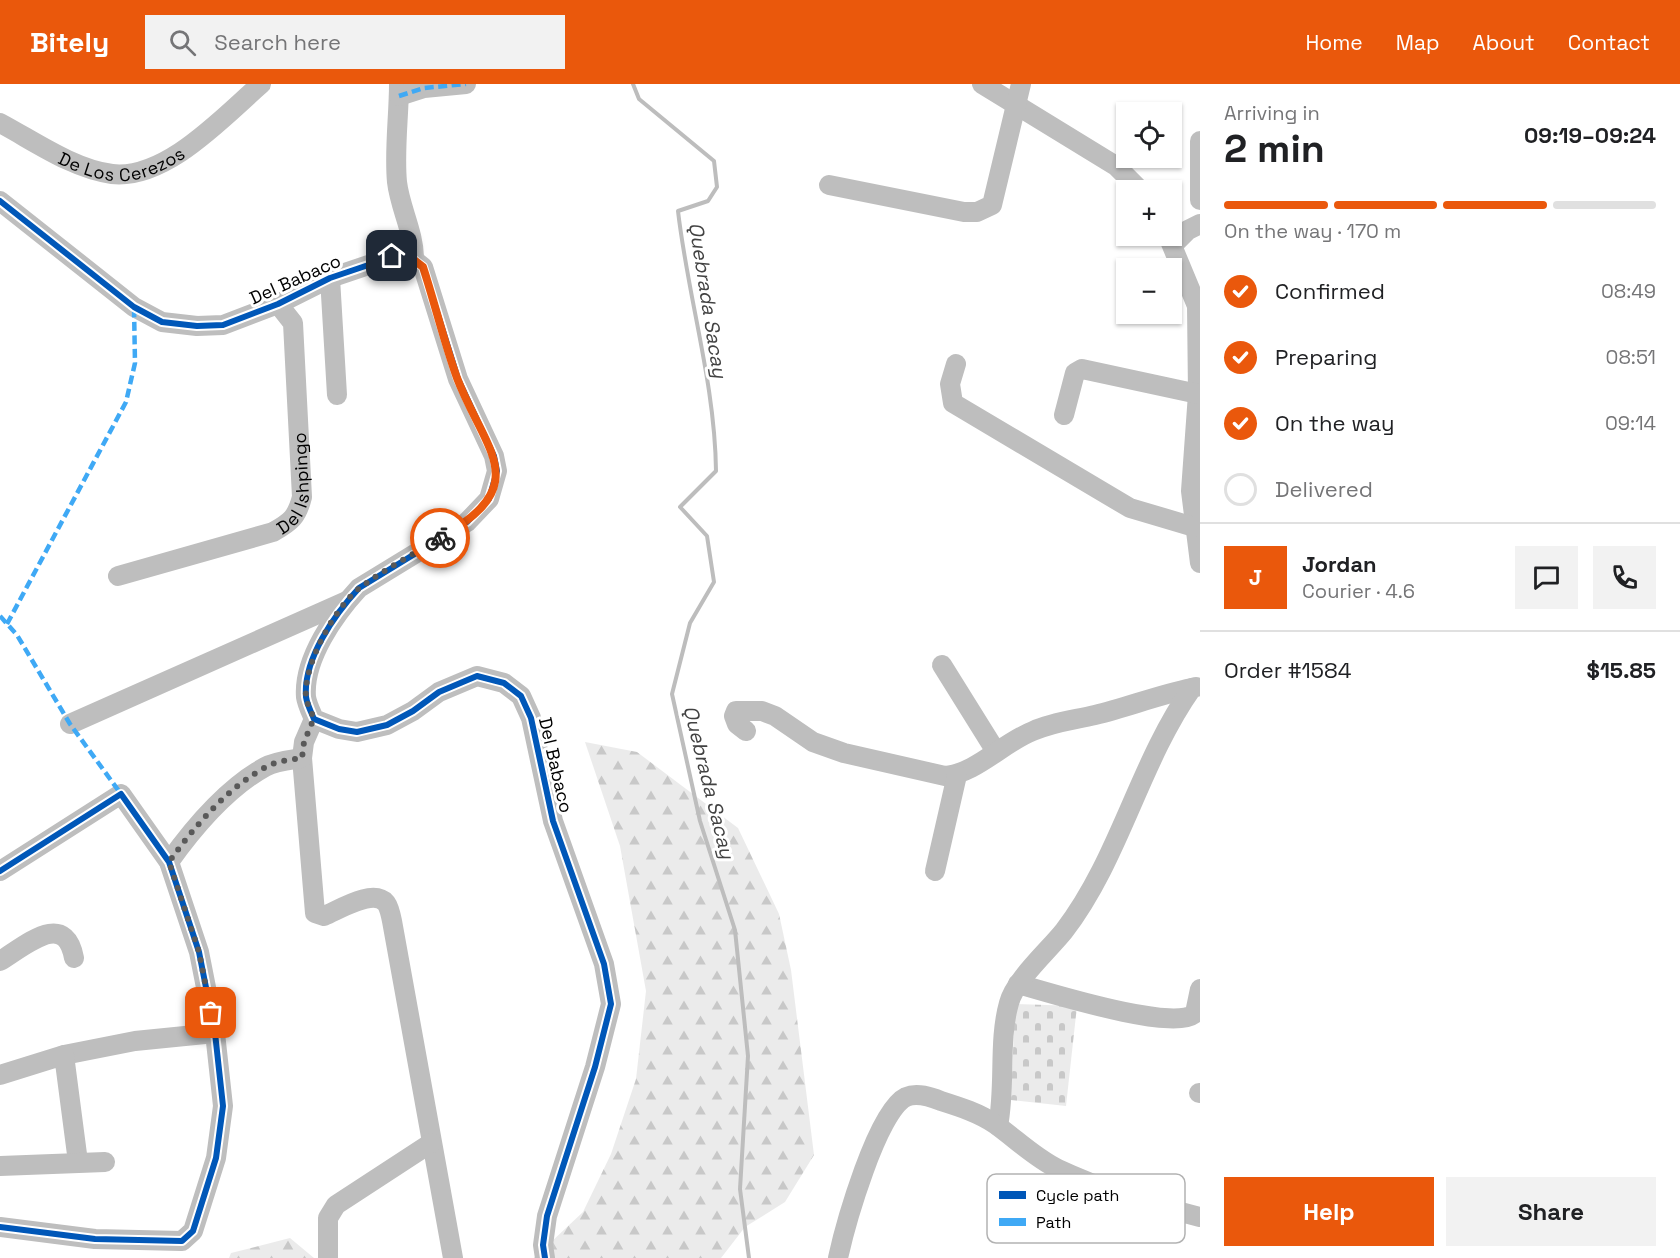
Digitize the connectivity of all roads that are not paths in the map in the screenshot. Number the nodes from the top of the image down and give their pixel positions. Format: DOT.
graph roads {
  1 [pos="261,84"];
  2 [pos="466,84"];
  3 [pos="982,84"];
  4 [pos="1021,84"];
  5 [pos="399,90"];
  6 [pos="1016,104"];
  7 [pos="0,123"];
  8 [pos="1200,141"];
  9 [pos="1130,180"];
  10 [pos="830,185"];
  11 [pos="1200,200"];
  12 [pos="0,201"];
  13 [pos="1200,224"];
  14 [pos="1182,234"];
  15 [pos="1174,246"];
  16 [pos="414,259"];
  17 [pos="330,278"];
  18 [pos="1199,297"];
  19 [pos="278,304"];
  20 [pos="957,364"];
  21 [pos="1198,394"];
  22 [pos="337,395"];
  23 [pos="1064,415"];
  24 [pos="1196,491"];
  25 [pos="1194,528"];
  26 [pos="1200,563"];
  27 [pos="118,576"];
  28 [pos="346,602"];
  29 [pos="942,665"];
  30 [pos="1196,687"];
  31 [pos="314,718"];
  32 [pos="70,724"];
  33 [pos="746,731"];
  34 [pos="995,750"];
  35 [pos="302,758"];
  36 [pos="957,775"];
  37 [pos="169,862"];
  38 [pos="0,871"];
  39 [pos="935,871"];
  40 [pos="74,958"];
  41 [pos="0,961"];
  42 [pos="1018,984"];
  43 [pos="1200,989"];
  44 [pos="215,1033"];
  45 [pos="63,1055"];
  46 [pos="0,1075"];
  47 [pos="998,1126"];
  48 [pos="431,1143"];
  49 [pos="78,1162"];
  50 [pos="105,1162"];
  51 [pos="0,1166"];
  52 [pos="1071,1174"];
  53 [pos="1185,1213"];
  54 [pos="1200,1217"];
  55 [pos="0,1227"];
  56 [pos="328,1257"];
  57 [pos="453,1258"];
  58 [pos="545,1258"];
  59 [pos="838,1258"];
  1 -- 7 [label="street, De Los Cerezos"];
  2 -- 5 [label="street"];
  3 -- 6 [label="street"];
  4 -- 6 [label="street"];
  5 -- 16 [label="street"];
  6 -- 9 [label="street"];
  6 -- 10 [label="street"];
  8 -- 11 [label="street"];
  12 -- 19 [label="street, Del Babaco"];
  13 -- 14 [label="street"];
  15 -- 18 [label="street"];
  16 -- 17 [label="street, Del Babaco"];
  16 -- 28 [label="street"];
  17 -- 19 [label="street, Del Babaco"];
  17 -- 22 [label="street"];
  18 -- 21 [label="street"];
  19 -- 27 [label="street, Del Ishpingo"];
  20 -- 25 [label="street"];
  21 -- 23 [label="street"];
  21 -- 24 [label="street"];
  24 -- 25 [label="street"];
  25 -- 26 [label="street"];
  28 -- 31 [label="street"];
  28 -- 32 [label="street"];
  29 -- 34 [label="street"];
  30 -- 34 [label="street"];
  30 -- 42 [label="street"];
  31 -- 35 [label="street"];
  31 -- 58 [label="street, Del Babaco"];
  33 -- 36 [label="street"];
  34 -- 36 [label="street"];
  35 -- 37 [label="street"];
  35 -- 48 [label="street"];
  36 -- 39 [label="street"];
  37 -- 38 [label="street"];
  37 -- 44 [label="street"];
  40 -- 41 [label="street"];
  42 -- 43 [label="street"];
  42 -- 47 [label="street"];
  44 -- 45 [label="street"];
  44 -- 55 [label="street"];
  45 -- 46 [label="street"];
  45 -- 49 [label="street"];
  47 -- 52 [label="street"];
  47 -- 59 [label="street"];
  48 -- 56 [label="street"];
  48 -- 57 [label="street"];
  49 -- 50 [label="street"];
  49 -- 51 [label="street"];
  53 -- 54 [label="street"];
}
